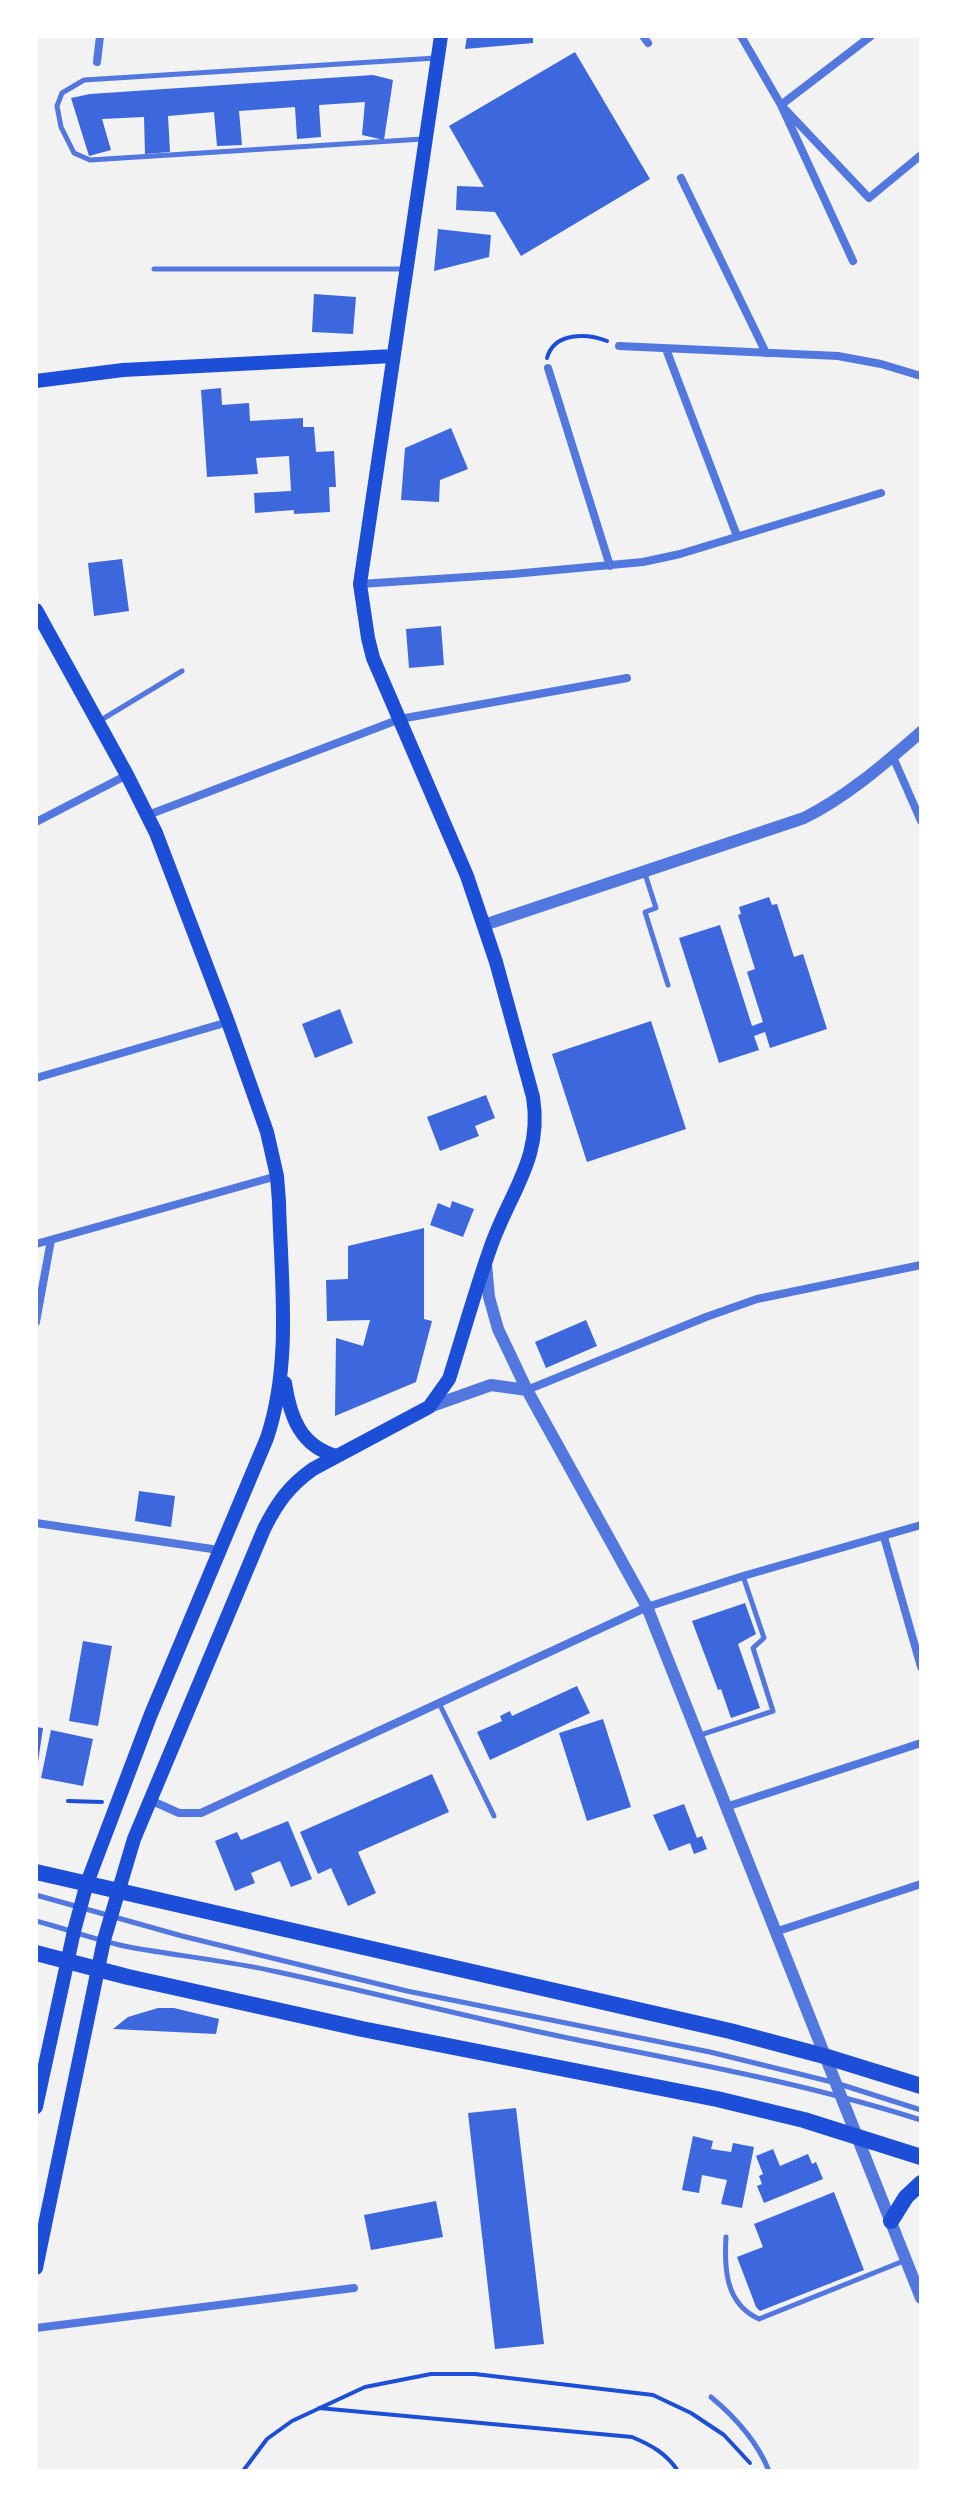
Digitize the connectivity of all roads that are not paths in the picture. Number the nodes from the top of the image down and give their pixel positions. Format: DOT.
graph roads {
  1 [pos="100,36"];
  2 [pos="441,36"];
  3 [pos="741,36"];
  4 [pos="871,36"];
  5 [pos="437,57"];
  6 [pos="97,62"];
  7 [pos="781,105"];
  8 [pos="425,139"];
  9 [pos="921,155"];
  10 [pos="681,178"];
  11 [pos="853,261"];
  12 [pos="154,269"];
  13 [pos="406,269"];
  14 [pos="619,346"];
  15 [pos="666,349"];
  16 [pos="766,353"];
  17 [pos="393,356"];
  18 [pos="548,368"];
  19 [pos="921,376"];
  20 [pos="36,381"];
  21 [pos="881,493"];
  22 [pos="737,536"];
  23 [pos="610,566"];
  24 [pos="360,584"];
  25 [pos="36,610"];
  26 [pos="182,671"];
  27 [pos="627,678"];
  28 [pos="400,719"];
  29 [pos="98,723"];
  30 [pos="921,732"];
  31 [pos="893,757"];
  32 [pos="127,775"];
  33 [pos="148,815"];
  34 [pos="921,821"];
  35 [pos="36,822"];
  36 [pos="644,873"];
  37 [pos="484,925"];
  38 [pos="668,985"];
  39 [pos="228,1022"];
  40 [pos="37,1076"];
  41 [pos="277,1176"];
  42 [pos="51,1240"];
  43 [pos="36,1244"];
  44 [pos="486,1259"];
  45 [pos="921,1265"];
  46 [pos="36,1322"];
  47 [pos="283,1367"];
  48 [pos="527,1390"];
  49 [pos="429,1407"];
  50 [pos="337,1456"];
  51 [pos="36,1523"];
  52 [pos="921,1525"];
  53 [pos="884,1537"];
  54 [pos="219,1550"];
  55 [pos="743,1576"];
  56 [pos="647,1607"];
  57 [pos="921,1667"];
  58 [pos="439,1703"];
  59 [pos="698,1736"];
  60 [pos="921,1743"];
  61 [pos="150,1800"];
  62 [pos="726,1807"];
  63 [pos="494,1816"];
  64 [pos="36,1872"];
  65 [pos="87,1883"];
  66 [pos="921,1884"];
  67 [pos="118,1891"];
  68 [pos="36,1895"];
  69 [pos="80,1908"];
  70 [pos="112,1917"];
  71 [pos="36,1921"];
  72 [pos="74,1931"];
  73 [pos="775,1932"];
  74 [pos="104,1940"];
  75 [pos="36,1953"];
  76 [pos="69,1960"];
  77 [pos="99,1969"];
  78 [pos="824,2056"];
  79 [pos="836,2083"];
  80 [pos="921,2086"];
  81 [pos="842,2096"];
  82 [pos="36,2107"];
  83 [pos="921,2110"];
  84 [pos="921,2120"];
  85 [pos="858,2135"];
  86 [pos="921,2157"];
  87 [pos="921,2183"];
  88 [pos="891,2221"];
  89 [pos="726,2237"];
  90 [pos="906,2260"];
  91 [pos="36,2268"];
  92 [pos="354,2288"];
  93 [pos="921,2298"];
  94 [pos="36,2328"];
  95 [pos="711,2397"];
  96 [pos="769,2471"];
  1 -- 6 [label="street"];
  2 -- 5 [label="main road"];
  3 -- 7 [label="street"];
  4 -- 7 [label="street"];
  5 -- 8 [label="main road"];
  5 -- 8 [label="lane"];
  7 -- 9 [label="street"];
  7 -- 11 [label="street"];
  8 -- 13 [label="main road"];
  10 -- 16 [label="street"];
  12 -- 13 [label="lane"];
  13 -- 17 [label="main road"];
  14 -- 15 [label="street"];
  15 -- 16 [label="street"];
  15 -- 22 [label="street"];
  16 -- 19 [label="street"];
  17 -- 20 [label="main road"];
  17 -- 24 [label="main road"];
  18 -- 23 [label="street"];
  21 -- 22 [label="street"];
  22 -- 23 [label="street"];
  23 -- 24 [label="street"];
  24 -- 28 [label="main road"];
  25 -- 29 [label="main road"];
  26 -- 29 [label="lane"];
  27 -- 28 [label="street"];
  28 -- 33 [label="street"];
  28 -- 37 [label="main road"];
  29 -- 32 [label="main road"];
  30 -- 31 [label="street"];
  31 -- 34 [label="street"];
  31 -- 36 [label="street"];
  32 -- 33 [label="main road"];
  32 -- 35 [label="street"];
  33 -- 39 [label="main road"];
  36 -- 37 [label="street"];
  36 -- 38 [label="lane"];
  37 -- 44 [label="main road"];
  39 -- 40 [label="street"];
  39 -- 41 [label="main road"];
  41 -- 42 [label="street"];
  41 -- 47 [label="main road"];
  42 -- 43 [label="street"];
  42 -- 46 [label="street"];
  44 -- 48 [label="street"];
  44 -- 49 [label="main road"];
  45 -- 48 [label="street"];
  47 -- 50 [label="main road"];
  47 -- 54 [label="main road"];
  48 -- 49 [label="street"];
  48 -- 56 [label="street"];
  49 -- 50 [label="main road"];
  50 -- 61 [label="main road"];
  51 -- 54 [label="street"];
  52 -- 53 [label="street"];
  53 -- 55 [label="street"];
  53 -- 57 [label="street"];
  54 -- 65 [label="main road"];
  55 -- 56 [label="street"];
  55 -- 59 [label="lane"];
  56 -- 58 [label="street"];
  56 -- 59 [label="street"];
  58 -- 61 [label="street"];
  58 -- 63 [label="lane"];
  59 -- 62 [label="street"];
  60 -- 62 [label="street"];
  61 -- 67 [label="main road"];
  62 -- 73 [label="street"];
  64 -- 65 [label="main road"];
  65 -- 67 [label="main road"];
  65 -- 69 [label="main road"];
  66 -- 73 [label="street"];
  67 -- 70 [label="main road"];
  67 -- 78 [label="main road"];
  68 -- 69 [label="lane"];
  69 -- 70 [label="lane"];
  69 -- 72 [label="main road"];
  70 -- 74 [label="main road"];
  70 -- 79 [label="lane"];
  71 -- 72 [label="lane"];
  72 -- 74 [label="lane"];
  72 -- 76 [label="main road"];
  73 -- 78 [label="street"];
  74 -- 77 [label="main road"];
  74 -- 81 [label="lane"];
  75 -- 76 [label="main road"];
  76 -- 77 [label="main road"];
  76 -- 82 [label="main road"];
  77 -- 85 [label="main road"];
  77 -- 91 [label="main road"];
  78 -- 79 [label="street"];
  78 -- 80 [label="main road"];
  79 -- 81 [label="street"];
  79 -- 83 [label="lane"];
  81 -- 84 [label="lane"];
  81 -- 85 [label="street"];
  85 -- 86 [label="main road"];
  85 -- 88 [label="street"];
  87 -- 88 [label="main road"];
  88 -- 90 [label="street"];
  89 -- 90 [label="lane"];
  90 -- 93 [label="street"];
  92 -- 94 [label="street"];
  95 -- 96 [label="lane"];
}
